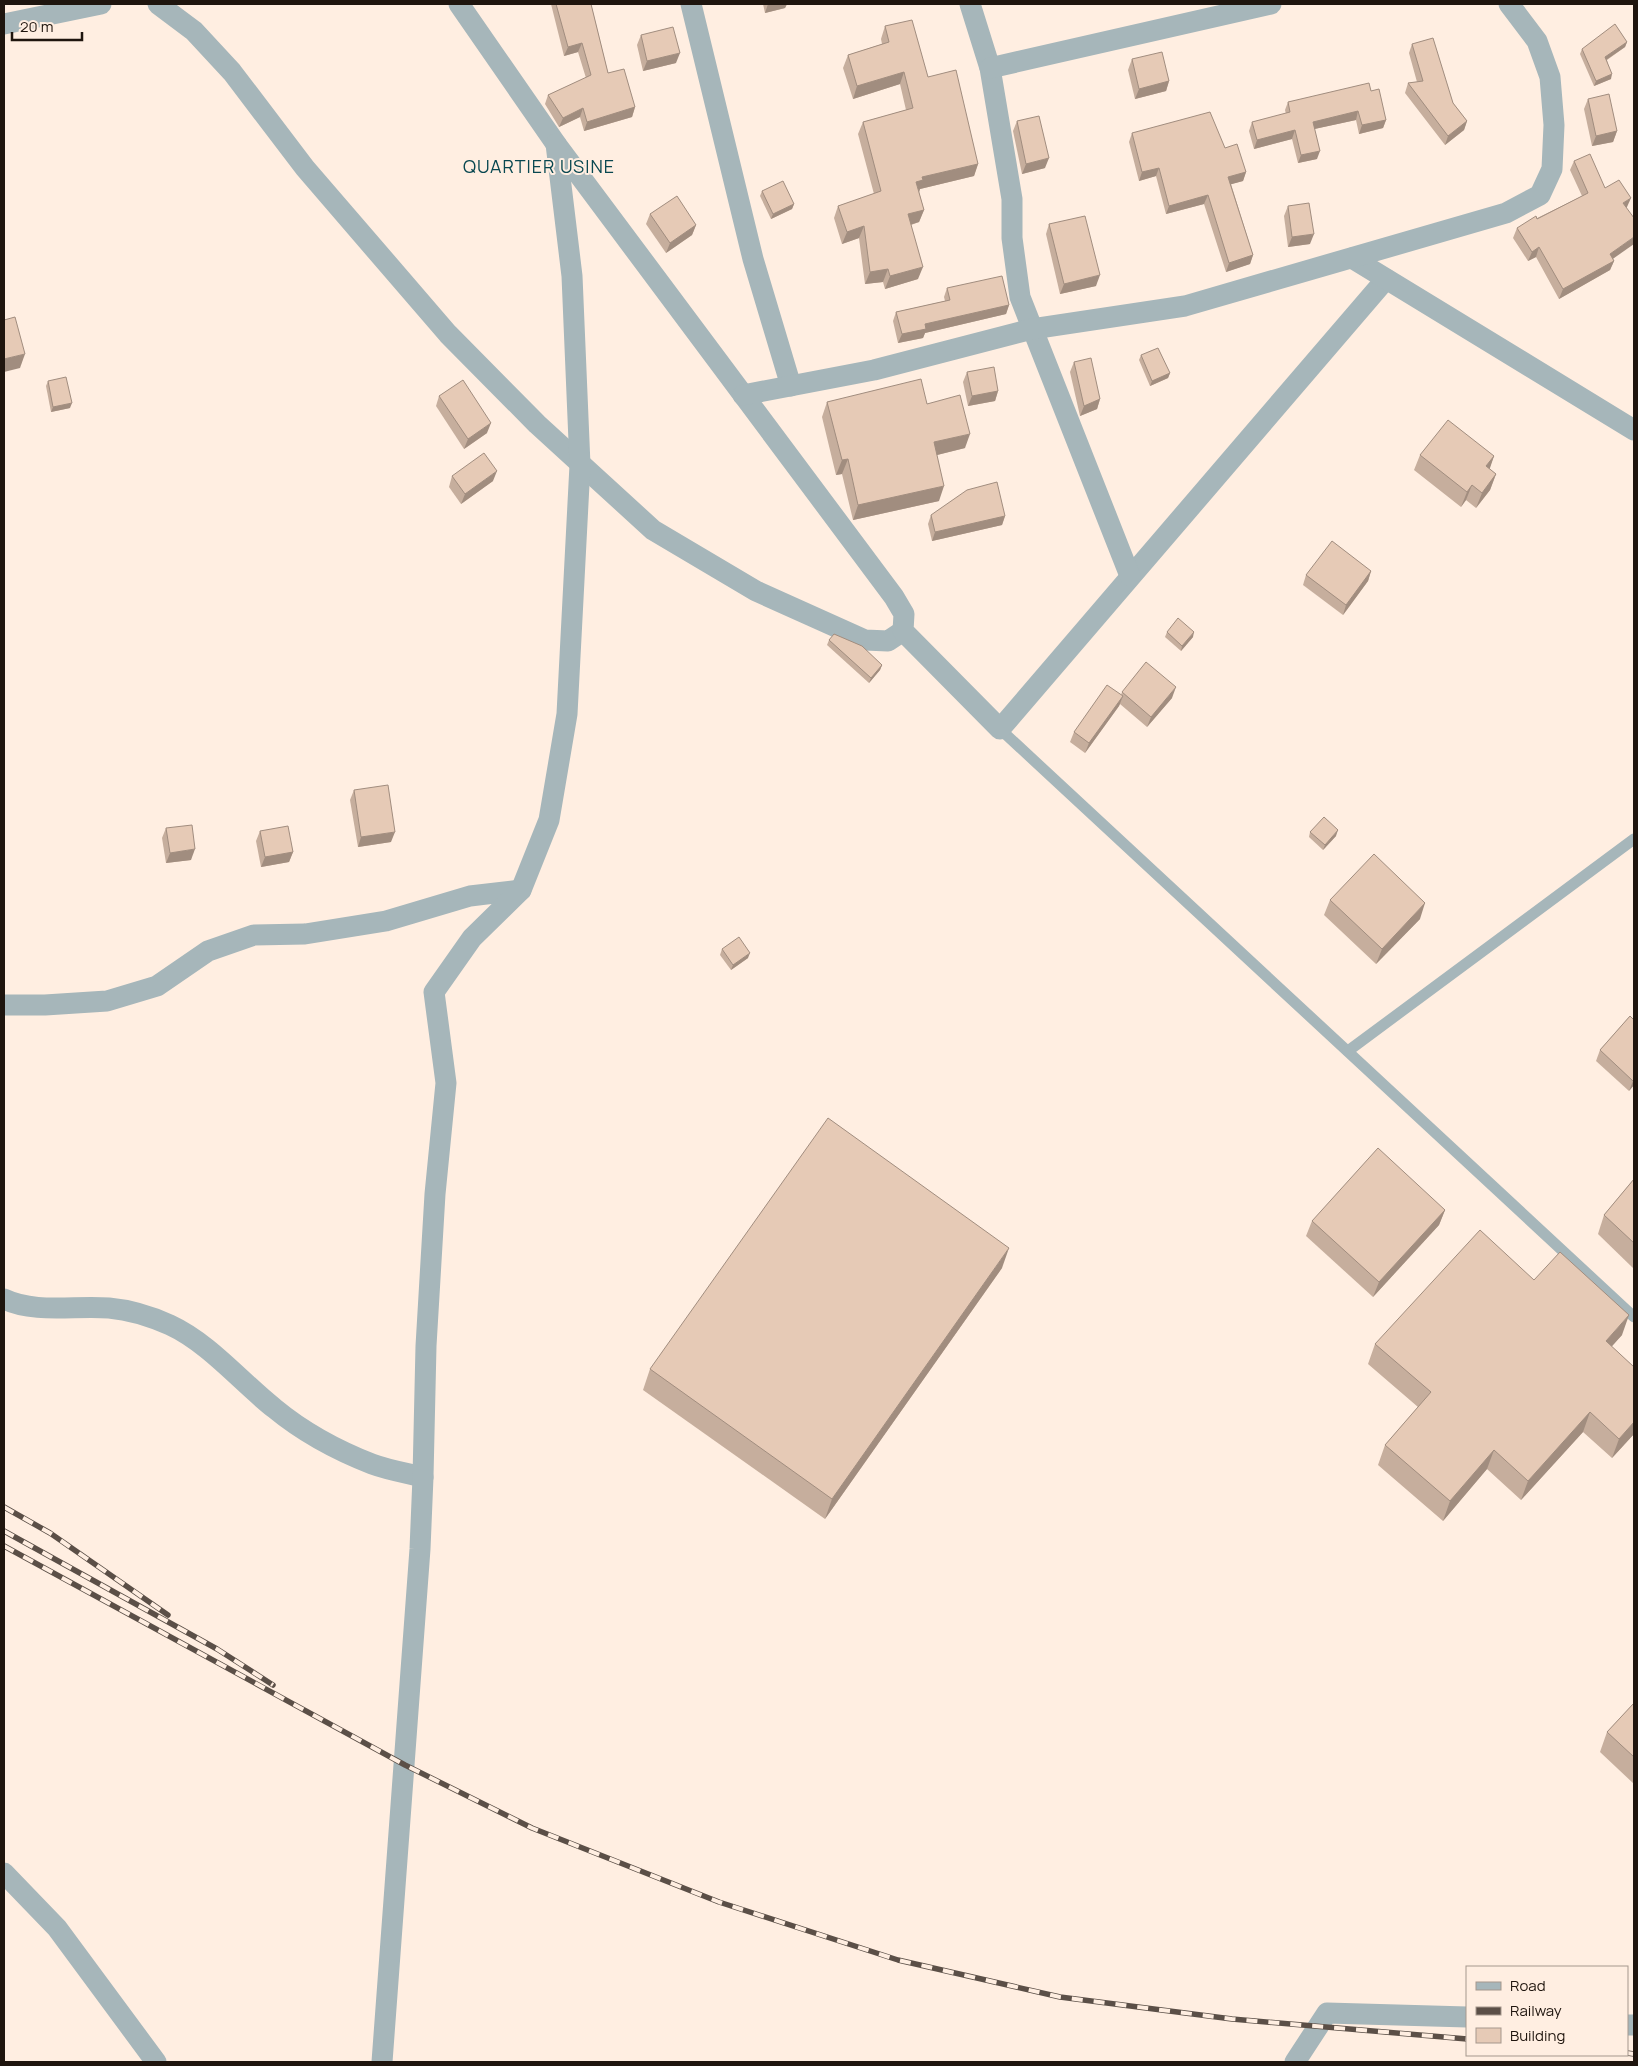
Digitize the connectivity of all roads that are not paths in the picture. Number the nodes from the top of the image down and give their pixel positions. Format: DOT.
graph roads {
  1 [pos="101,4"];
  2 [pos="158,4"];
  3 [pos="459,4"];
  4 [pos="691,4"];
  5 [pos="970,4"];
  6 [pos="1271,4"];
  7 [pos="1509,4"];
  8 [pos="4,24"];
  9 [pos="990,68"];
  10 [pos="556,144"];
  11 [pos="1352,258"];
  12 [pos="1386,279"];
  13 [pos="1032,329"];
  14 [pos="791,386"];
  15 [pos="743,395"];
  16 [pos="1634,430"];
  17 [pos="580,465"];
  18 [pos="1130,576"];
  19 [pos="903,631"];
  20 [pos="1000,729"];
  21 [pos="1634,839"];
  22 [pos="521,890"];
  23 [pos="4,1004"];
  24 [pos="1348,1051"];
  25 [pos="4,1299"];
  26 [pos="1634,1316"];
  27 [pos="423,1477"];
  28 [pos="4,1873"];
  29 [pos="1466,2017"];
  30 [pos="156,2062"];
  31 [pos="382,2062"];
  32 [pos="1295,2062"];
  1 -- 8 [label="street"];
  2 -- 17 [label="street"];
  3 -- 10 [label="street"];
  4 -- 14 [label="street"];
  5 -- 9 [label="street"];
  6 -- 9 [label="street"];
  7 -- 11 [label="street"];
  9 -- 13 [label="street"];
  10 -- 15 [label="street"];
  10 -- 17 [label="street"];
  11 -- 12 [label="street"];
  11 -- 13 [label="street"];
  12 -- 16 [label="street"];
  12 -- 18 [label="street"];
  13 -- 14 [label="street"];
  13 -- 18 [label="street"];
  14 -- 15 [label="street"];
  15 -- 19 [label="street"];
  17 -- 19 [label="street"];
  17 -- 22 [label="street"];
  18 -- 20 [label="street"];
  19 -- 20 [label="street"];
  20 -- 24 [label="lane"];
  21 -- 24 [label="lane"];
  22 -- 23 [label="street"];
  22 -- 27 [label="street"];
  24 -- 26 [label="lane"];
  25 -- 27 [label="street"];
  27 -- 31 [label="street"];
  28 -- 30 [label="street"];
  29 -- 32 [label="street"];
}
